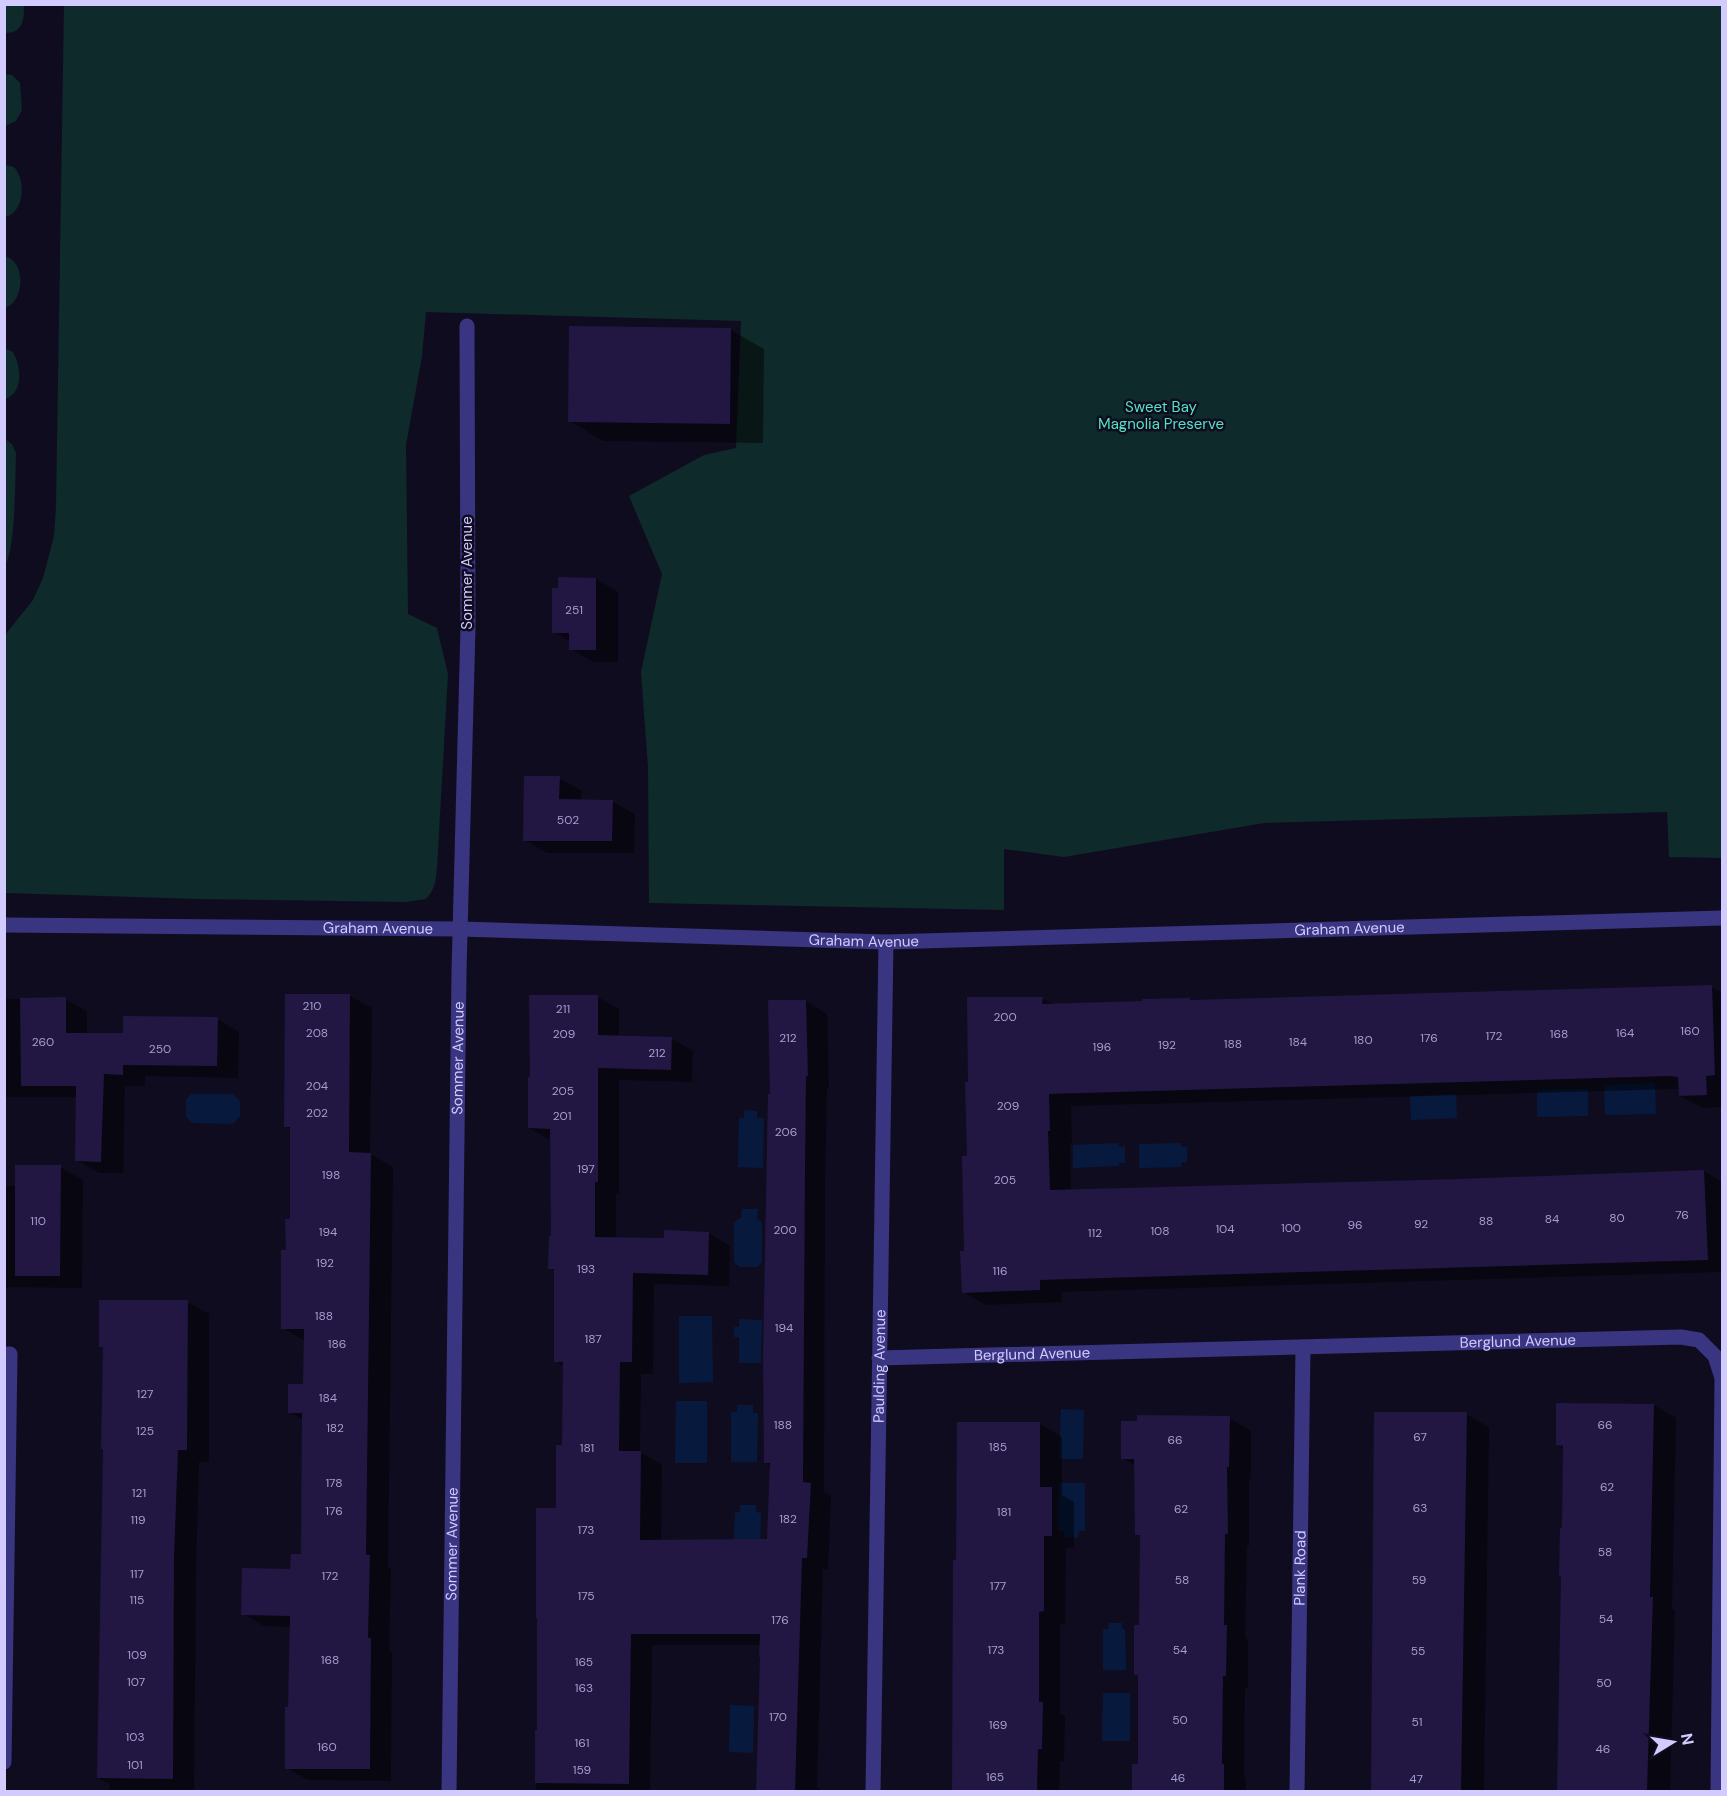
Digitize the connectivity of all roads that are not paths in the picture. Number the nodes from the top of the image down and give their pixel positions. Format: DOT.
graph roads {
  1 [pos="467,326"];
  2 [pos="1722,918"];
  3 [pos="4,925"];
  4 [pos="460,929"];
  5 [pos="886,942"];
  6 [pos="1303,1347"];
  7 [pos="7,1354"];
  8 [pos="879,1358"];
  9 [pos="4,1762"];
  10 [pos="450,1791"];
  11 [pos="873,1791"];
  12 [pos="1297,1791"];
  13 [pos="1718,1791"];
  1 -- 4 [label="street, Sommer Avenue"];
  2 -- 5 [label="street, Graham Avenue"];
  3 -- 4 [label="street, Graham Avenue"];
  4 -- 5 [label="street, Graham Avenue"];
  4 -- 10 [label="street, Sommer Avenue"];
  5 -- 8 [label="street, Paulding Avenue"];
  6 -- 8 [label="street, Berglund Avenue"];
  6 -- 12 [label="street, Plank Road"];
  6 -- 13 [label="street, Berglund Avenue"];
  7 -- 9 [label="street"];
  8 -- 11 [label="street, Paulding Avenue"];
}
